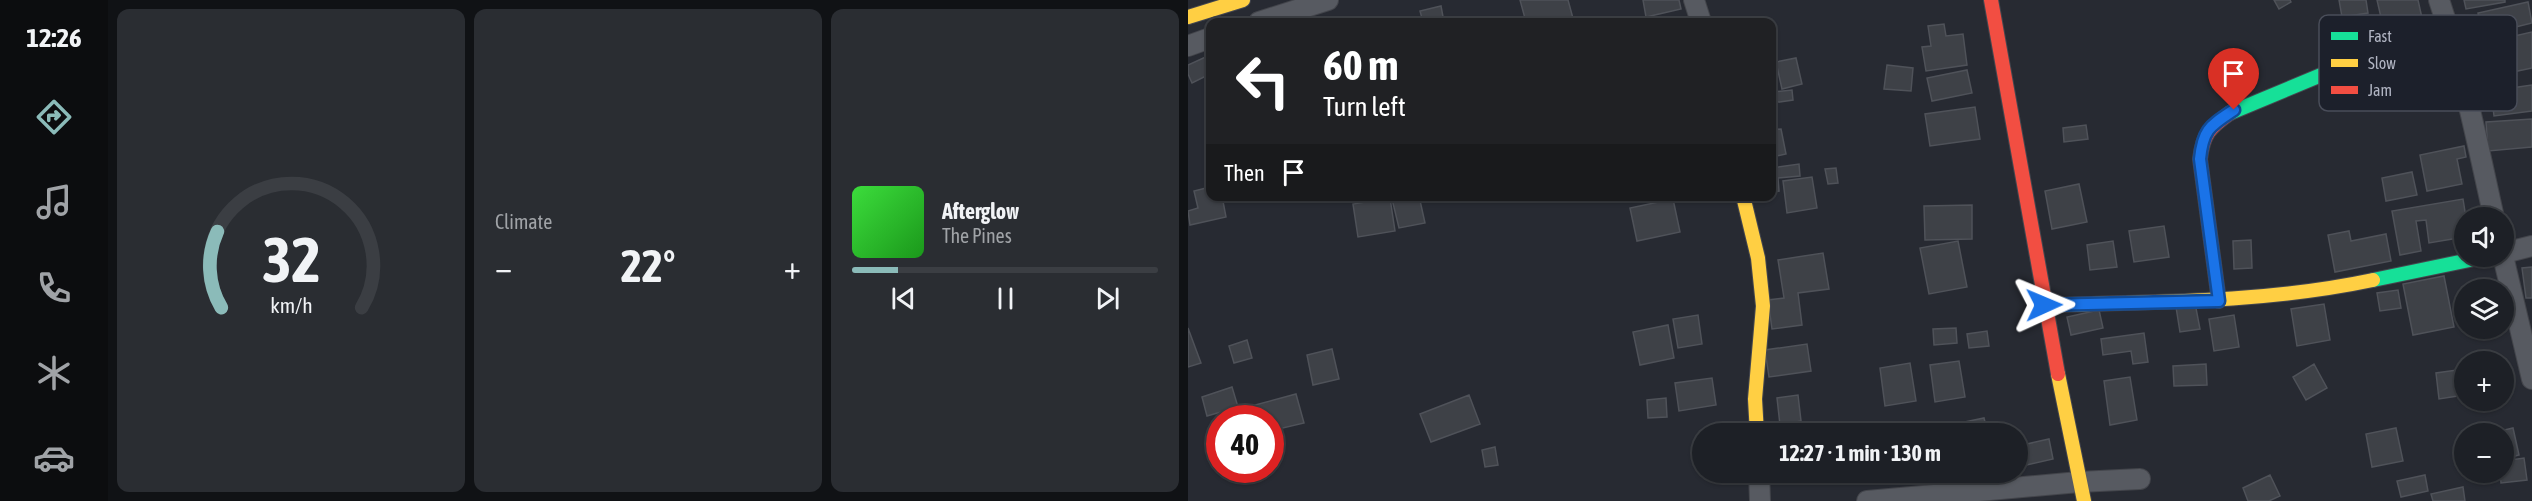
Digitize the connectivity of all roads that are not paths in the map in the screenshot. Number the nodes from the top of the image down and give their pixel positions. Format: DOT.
graph roads {
  1 [pos="1243,0"];
  2 [pos="1328,0"];
  3 [pos="1694,0"];
  4 [pos="1991,0"];
  5 [pos="2439,0"];
  6 [pos="2444,15"];
  7 [pos="1188,16"];
  8 [pos="1272,18"];
  9 [pos="1700,18"];
  10 [pos="1206,39"];
  11 [pos="1188,46"];
  12 [pos="2319,76"];
  13 [pos="2469,111"];
  14 [pos="1744,201"];
  15 [pos="2491,207"];
  16 [pos="2532,246"];
  17 [pos="2514,252"];
  18 [pos="2454,263"];
  19 [pos="2506,267"];
  20 [pos="2219,301"];
  21 [pos="2044,305"];
  22 [pos="2532,379"];
  23 [pos="1756,423"];
  24 [pos="2140,479"];
  25 [pos="1759,483"];
  26 [pos="2081,492"];
  27 [pos="1916,499"];
  28 [pos="1760,501"];
  29 [pos="1867,501"];
  1 -- 7 [label="main road"];
  2 -- 8 [label="street"];
  3 -- 9 [label="street"];
  4 -- 21 [label="main road"];
  5 -- 6 [label="street"];
  10 -- 11 [label="street"];
  12 -- 20 [label="main road"];
  13 -- 15 [label="street"];
  14 -- 23 [label="main road"];
  16 -- 17 [label="street"];
  18 -- 20 [label="main road"];
  19 -- 22 [label="street"];
  20 -- 21 [label="main road"];
  21 -- 26 [label="main road"];
  24 -- 26 [label="street"];
  25 -- 28 [label="street"];
  26 -- 27 [label="street"];
  27 -- 29 [label="street"];
}
